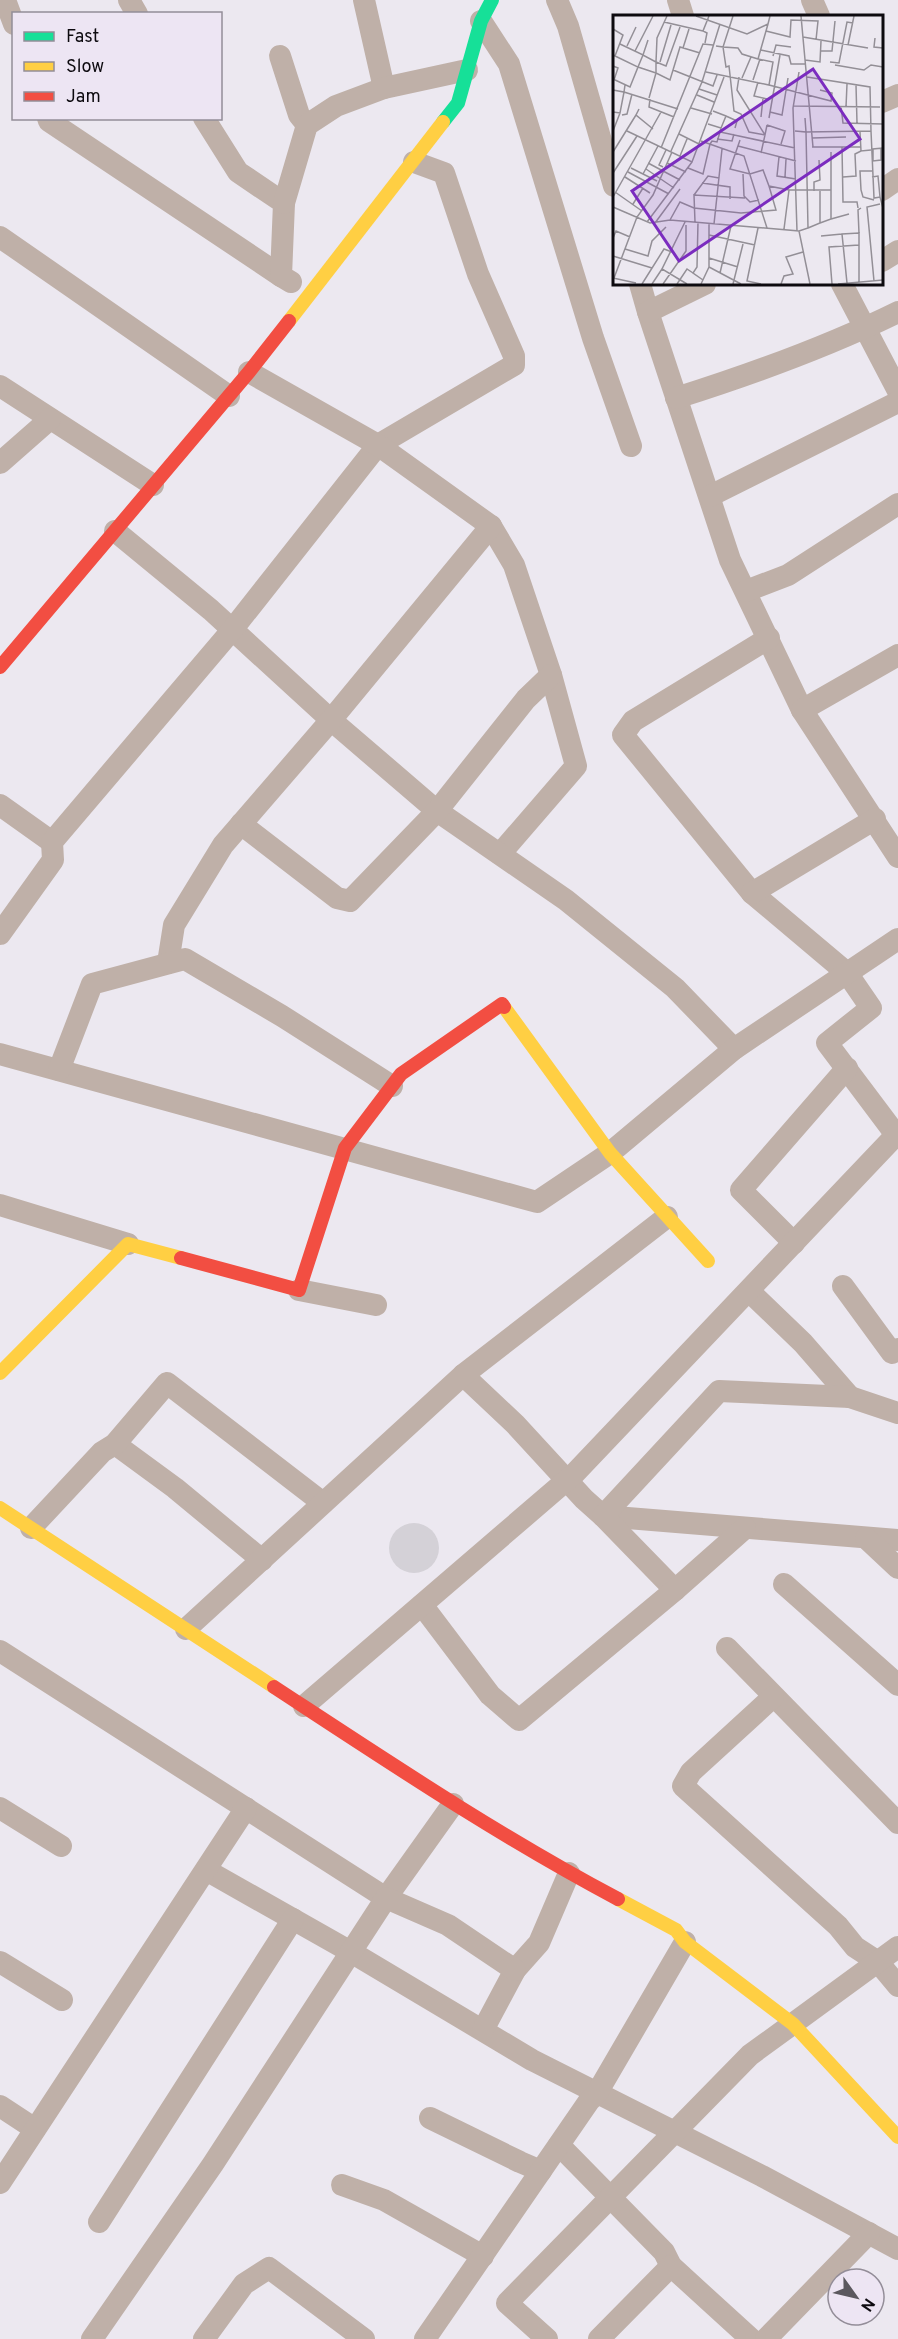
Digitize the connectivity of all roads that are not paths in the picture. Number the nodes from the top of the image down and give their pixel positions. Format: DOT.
graph roads {
  1 [pos="5,0"];
  2 [pos="364,0"];
  3 [pos="492,0"];
  4 [pos="557,0"];
  5 [pos="678,0"];
  6 [pos="812,0"];
  7 [pos="683,15"];
  8 [pos="819,15"];
  9 [pos="12,19"];
  10 [pos="481,21"];
  11 [pos="280,56"];
  12 [pos="467,70"];
  13 [pos="384,88"];
  14 [pos="898,95"];
  15 [pos="883,102"];
  16 [pos="49,120"];
  17 [pos="205,120"];
  18 [pos="307,125"];
  19 [pos="414,162"];
  20 [pos="613,179"];
  21 [pos="898,179"];
  22 [pos="883,189"];
  23 [pos="284,203"];
  24 [pos="0,237"];
  25 [pos="898,251"];
  26 [pos="883,260"];
  27 [pos="281,276"];
  28 [pos="640,285"];
  29 [pos="703,285"];
  30 [pos="843,285"];
  31 [pos="310,294"];
  32 [pos="648,312"];
  33 [pos="898,312"];
  34 [pos="866,328"];
  35 [pos="249,372"];
  36 [pos="0,386"];
  37 [pos="898,391"];
  38 [pos="229,396"];
  39 [pos="676,398"];
  40 [pos="898,402"];
  41 [pos="50,418"];
  42 [pos="378,445"];
  43 [pos="632,446"];
  44 [pos="0,464"];
  45 [pos="153,486"];
  46 [pos="710,496"];
  47 [pos="898,504"];
  48 [pos="491,526"];
  49 [pos="115,531"];
  50 [pos="746,591"];
  51 [pos="232,630"];
  52 [pos="769,638"];
  53 [pos="898,655"];
  54 [pos="0,667"];
  55 [pos="551,675"];
  56 [pos="802,710"];
  57 [pos="331,720"];
  58 [pos="0,805"];
  59 [pos="436,811"];
  60 [pos="875,819"];
  61 [pos="241,824"];
  62 [pos="52,842"];
  63 [pos="500,854"];
  64 [pos="898,857"];
  65 [pos="753,892"];
  66 [pos="0,934"];
  67 [pos="898,939"];
  68 [pos="168,963"];
  69 [pos="847,973"];
  70 [pos="734,1049"];
  71 [pos="0,1054"];
  72 [pos="847,1068"];
  73 [pos="59,1070"];
  74 [pos="392,1086"];
  75 [pos="897,1136"];
  76 [pos="345,1148"];
  77 [pos="610,1153"];
  78 [pos="0,1206"];
  79 [pos="667,1217"];
  80 [pos="794,1243"];
  81 [pos="128,1244"];
  82 [pos="708,1261"];
  83 [pos="843,1286"];
  84 [pos="299,1290"];
  85 [pos="749,1291"];
  86 [pos="376,1305"];
  87 [pos="898,1349"];
  88 [pos="0,1373"];
  89 [pos="463,1375"];
  90 [pos="850,1396"];
  91 [pos="898,1413"];
  92 [pos="115,1444"];
  93 [pos="567,1480"];
  94 [pos="323,1503"];
  95 [pos="0,1508"];
  96 [pos="603,1516"];
  97 [pos="31,1528"];
  98 [pos="745,1528"];
  99 [pos="866,1538"];
  100 [pos="898,1540"];
  101 [pos="262,1560"];
  102 [pos="898,1568"];
  103 [pos="784,1584"];
  104 [pos="675,1590"];
  105 [pos="422,1605"];
  106 [pos="186,1629"];
  107 [pos="727,1648"];
  108 [pos="0,1651"];
  109 [pos="898,1684"];
  110 [pos="773,1697"];
  111 [pos="304,1706"];
  112 [pos="453,1804"];
  113 [pos="0,1808"];
  114 [pos="246,1809"];
  115 [pos="898,1823"];
  116 [pos="61,1846"];
  117 [pos="206,1870"];
  118 [pos="569,1873"];
  119 [pos="386,1898"];
  120 [pos="293,1919"];
  121 [pos="685,1942"];
  122 [pos="898,1947"];
  123 [pos="351,1952"];
  124 [pos="0,1962"];
  125 [pos="878,1962"];
  126 [pos="515,1970"];
  127 [pos="898,1986"];
  128 [pos="62,2000"];
  129 [pos="793,2024"];
  130 [pos="483,2030"];
  131 [pos="597,2092"];
  132 [pos="0,2106"];
  133 [pos="430,2118"];
  134 [pos="35,2129"];
  135 [pos="676,2132"];
  136 [pos="898,2137"];
  137 [pos="559,2145"];
  138 [pos="541,2171"];
  139 [pos="0,2183"];
  140 [pos="342,2185"];
  141 [pos="611,2198"];
  142 [pos="99,2222"];
  143 [pos="869,2233"];
  144 [pos="898,2249"];
  145 [pos="483,2256"];
  146 [pos="671,2266"];
  147 [pos="92,2339"];
  148 [pos="204,2339"];
  149 [pos="364,2339"];
  150 [pos="425,2339"];
  151 [pos="547,2339"];
  152 [pos="599,2339"];
  153 [pos="751,2339"];
  154 [pos="766,2339"];
  1 -- 9 [label="street"];
  2 -- 13 [label="street"];
  3 -- 10 [label="street"];
  4 -- 20 [label="street"];
  5 -- 7 [label="street"];
  6 -- 8 [label="street"];
  10 -- 12 [label="street"];
  10 -- 43 [label="street"];
  11 -- 18 [label="street"];
  12 -- 13 [label="street"];
  12 -- 19 [label="street"];
  13 -- 18 [label="street"];
  14 -- 15 [label="street"];
  16 -- 27 [label="street"];
  17 -- 23 [label="street"];
  18 -- 23 [label="street"];
  19 -- 31 [label="street"];
  19 -- 42 [label="street"];
  21 -- 22 [label="street"];
  23 -- 27 [label="street"];
  24 -- 38 [label="street"];
  25 -- 26 [label="street"];
  27 -- 31 [label="street"];
  28 -- 32 [label="street"];
  29 -- 32 [label="street"];
  30 -- 34 [label="street"];
  31 -- 35 [label="street"];
  32 -- 39 [label="street"];
  33 -- 34 [label="street"];
  34 -- 37 [label="street"];
  34 -- 39 [label="street"];
  35 -- 38 [label="street"];
  35 -- 42 [label="street"];
  36 -- 41 [label="street"];
  38 -- 45 [label="street"];
  39 -- 46 [label="street"];
  40 -- 46 [label="street"];
  41 -- 44 [label="street"];
  41 -- 45 [label="street"];
  42 -- 48 [label="street"];
  42 -- 51 [label="street"];
  45 -- 49 [label="street"];
  46 -- 50 [label="street"];
  47 -- 50 [label="street"];
  48 -- 55 [label="street"];
  48 -- 57 [label="street"];
  49 -- 51 [label="street"];
  49 -- 54 [label="street"];
  50 -- 52 [label="street"];
  51 -- 57 [label="street"];
  51 -- 62 [label="street"];
  52 -- 56 [label="street"];
  52 -- 65 [label="street"];
  53 -- 56 [label="street"];
  55 -- 59 [label="street"];
  55 -- 63 [label="street"];
  56 -- 60 [label="street"];
  57 -- 59 [label="street"];
  57 -- 61 [label="street"];
  58 -- 62 [label="street"];
  59 -- 61 [label="street"];
  59 -- 63 [label="street"];
  60 -- 64 [label="street"];
  60 -- 65 [label="street"];
  61 -- 68 [label="street"];
  62 -- 66 [label="street"];
  63 -- 70 [label="street"];
  65 -- 69 [label="street"];
  67 -- 69 [label="street"];
  68 -- 73 [label="street"];
  68 -- 74 [label="street"];
  69 -- 70 [label="street"];
  69 -- 72 [label="street"];
  70 -- 77 [label="street"];
  71 -- 73 [label="street"];
  72 -- 75 [label="street"];
  72 -- 80 [label="street"];
  73 -- 76 [label="street"];
  74 -- 76 [label="street"];
  74 -- 77 [label="street"];
  75 -- 80 [label="street"];
  76 -- 77 [label="street"];
  76 -- 84 [label="street"];
  77 -- 79 [label="street"];
  78 -- 81 [label="street"];
  79 -- 82 [label="street"];
  79 -- 89 [label="street"];
  80 -- 85 [label="street"];
  81 -- 84 [label="street"];
  81 -- 88 [label="street"];
  83 -- 87 [label="street"];
  84 -- 86 [label="street"];
  85 -- 90 [label="street"];
  85 -- 93 [label="street"];
  89 -- 93 [label="street"];
  89 -- 94 [label="street"];
  90 -- 91 [label="street"];
  90 -- 96 [label="street"];
  92 -- 94 [label="street"];
  92 -- 97 [label="street"];
  92 -- 101 [label="street"];
  93 -- 96 [label="street"];
  93 -- 105 [label="street"];
  94 -- 101 [label="street"];
  95 -- 97 [label="street"];
  96 -- 98 [label="street"];
  96 -- 104 [label="street"];
  97 -- 106 [label="street"];
  98 -- 99 [label="street"];
  98 -- 104 [label="street"];
  99 -- 100 [label="street"];
  99 -- 102 [label="street"];
  101 -- 106 [label="street"];
  103 -- 109 [label="street"];
  104 -- 105 [label="street"];
  105 -- 111 [label="street"];
  106 -- 111 [label="street"];
  107 -- 110 [label="street"];
  108 -- 114 [label="street"];
  110 -- 115 [label="street"];
  110 -- 125 [label="street"];
  111 -- 112 [label="street"];
  112 -- 118 [label="street"];
  112 -- 119 [label="street"];
  113 -- 116 [label="street"];
  114 -- 117 [label="street"];
  114 -- 119 [label="street"];
  117 -- 120 [label="street"];
  117 -- 134 [label="street"];
  118 -- 121 [label="street"];
  118 -- 126 [label="street"];
  119 -- 123 [label="street"];
  119 -- 126 [label="street"];
  120 -- 123 [label="street"];
  120 -- 142 [label="street"];
  121 -- 129 [label="street"];
  121 -- 131 [label="street"];
  122 -- 125 [label="street"];
  123 -- 130 [label="street"];
  123 -- 147 [label="street"];
  124 -- 128 [label="street"];
  125 -- 127 [label="street"];
  125 -- 129 [label="street"];
  126 -- 130 [label="street"];
  129 -- 135 [label="street"];
  129 -- 136 [label="street"];
  130 -- 131 [label="street"];
  131 -- 135 [label="street"];
  131 -- 137 [label="street"];
  132 -- 134 [label="street"];
  133 -- 138 [label="street"];
  134 -- 139 [label="street"];
  135 -- 141 [label="street"];
  135 -- 143 [label="street"];
  137 -- 138 [label="street"];
  137 -- 141 [label="street"];
  138 -- 145 [label="street"];
  140 -- 145 [label="street"];
  141 -- 146 [label="street"];
  141 -- 151 [label="street"];
  143 -- 144 [label="street"];
  143 -- 154 [label="street"];
  145 -- 150 [label="street"];
  146 -- 152 [label="street"];
  146 -- 153 [label="street"];
  148 -- 149 [label="street"];
}
